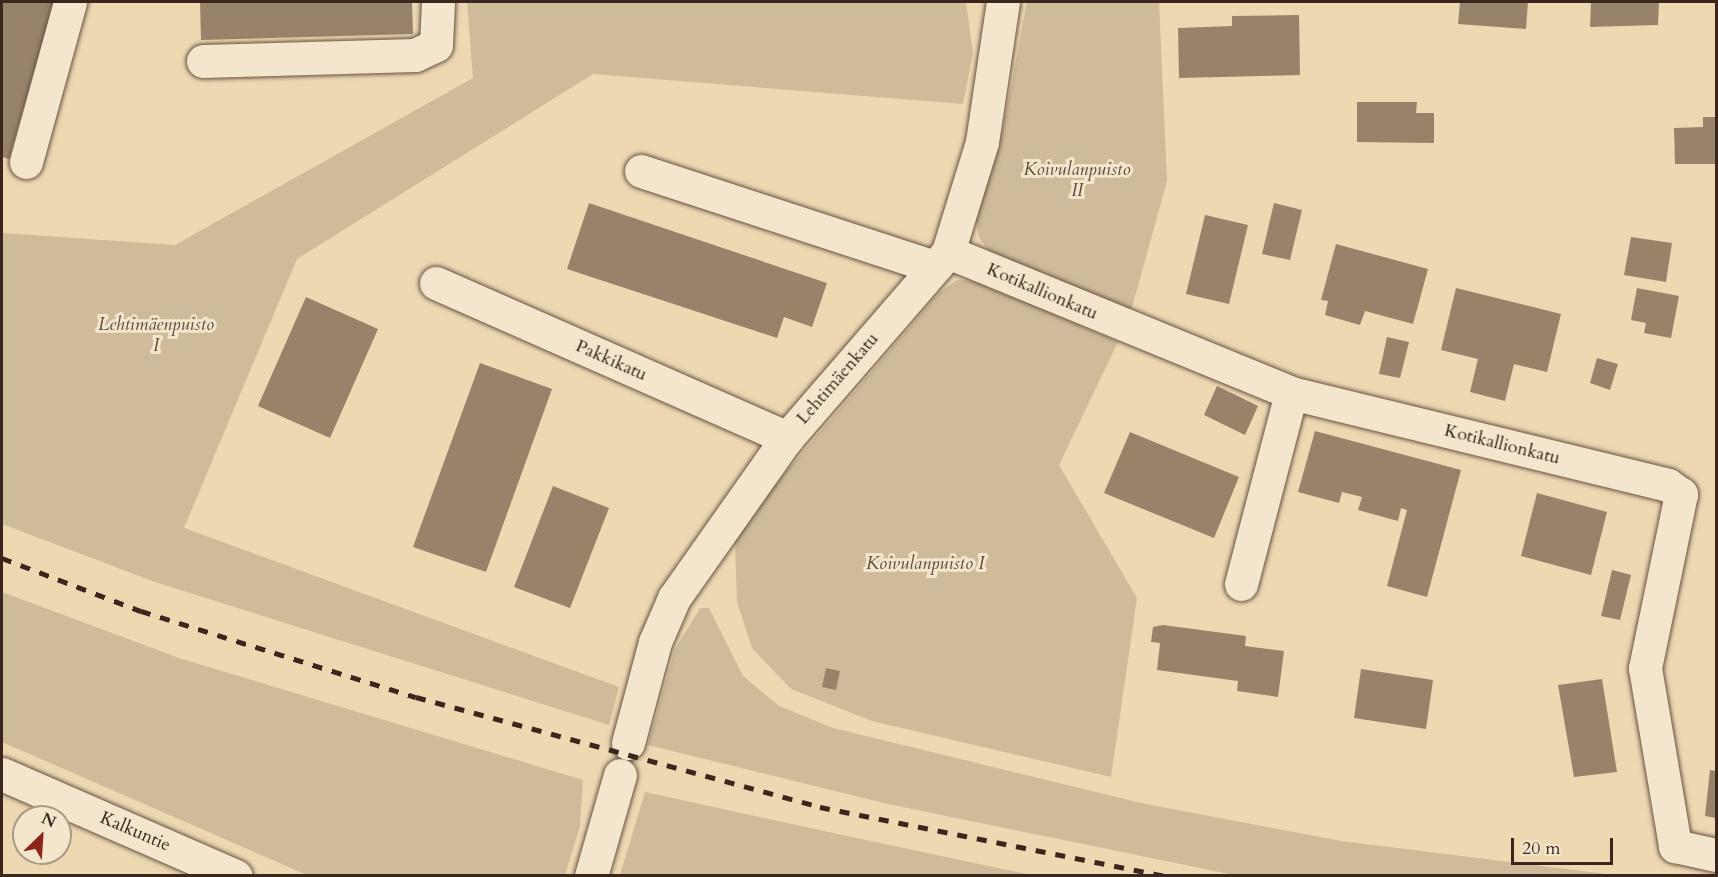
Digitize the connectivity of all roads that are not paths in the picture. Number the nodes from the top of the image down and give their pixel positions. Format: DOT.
graph roads {
  1 [pos="70,2"];
  2 [pos="438,2"];
  3 [pos="1003,2"];
  4 [pos="203,61"];
  5 [pos="26,162"];
  6 [pos="641,171"];
  7 [pos="941,260"];
  8 [pos="436,283"];
  9 [pos="1291,393"];
  10 [pos="787,438"];
  11 [pos="1241,584"];
  12 [pos="628,742"];
  13 [pos="2,774"];
  14 [pos="620,775"];
  15 [pos="1716,855"];
  16 [pos="236,876"];
  17 [pos="591,876"];
  1 -- 5 [label="street"];
  2 -- 4 [label="street"];
  3 -- 7 [label="street, Lehtimäenkatu"];
  6 -- 7 [label="street, Kotikallionkatu"];
  7 -- 9 [label="street, Kotikallionkatu"];
  7 -- 10 [label="street, Lehtimäenkatu"];
  8 -- 10 [label="street, Pakkikatu"];
  9 -- 11 [label="street"];
  9 -- 15 [label="street, Kotikallionkatu"];
  10 -- 12 [label="street, Lehtimäenkatu"];
  13 -- 16 [label="street, Kalkuntie"];
  14 -- 17 [label="street"];
}
